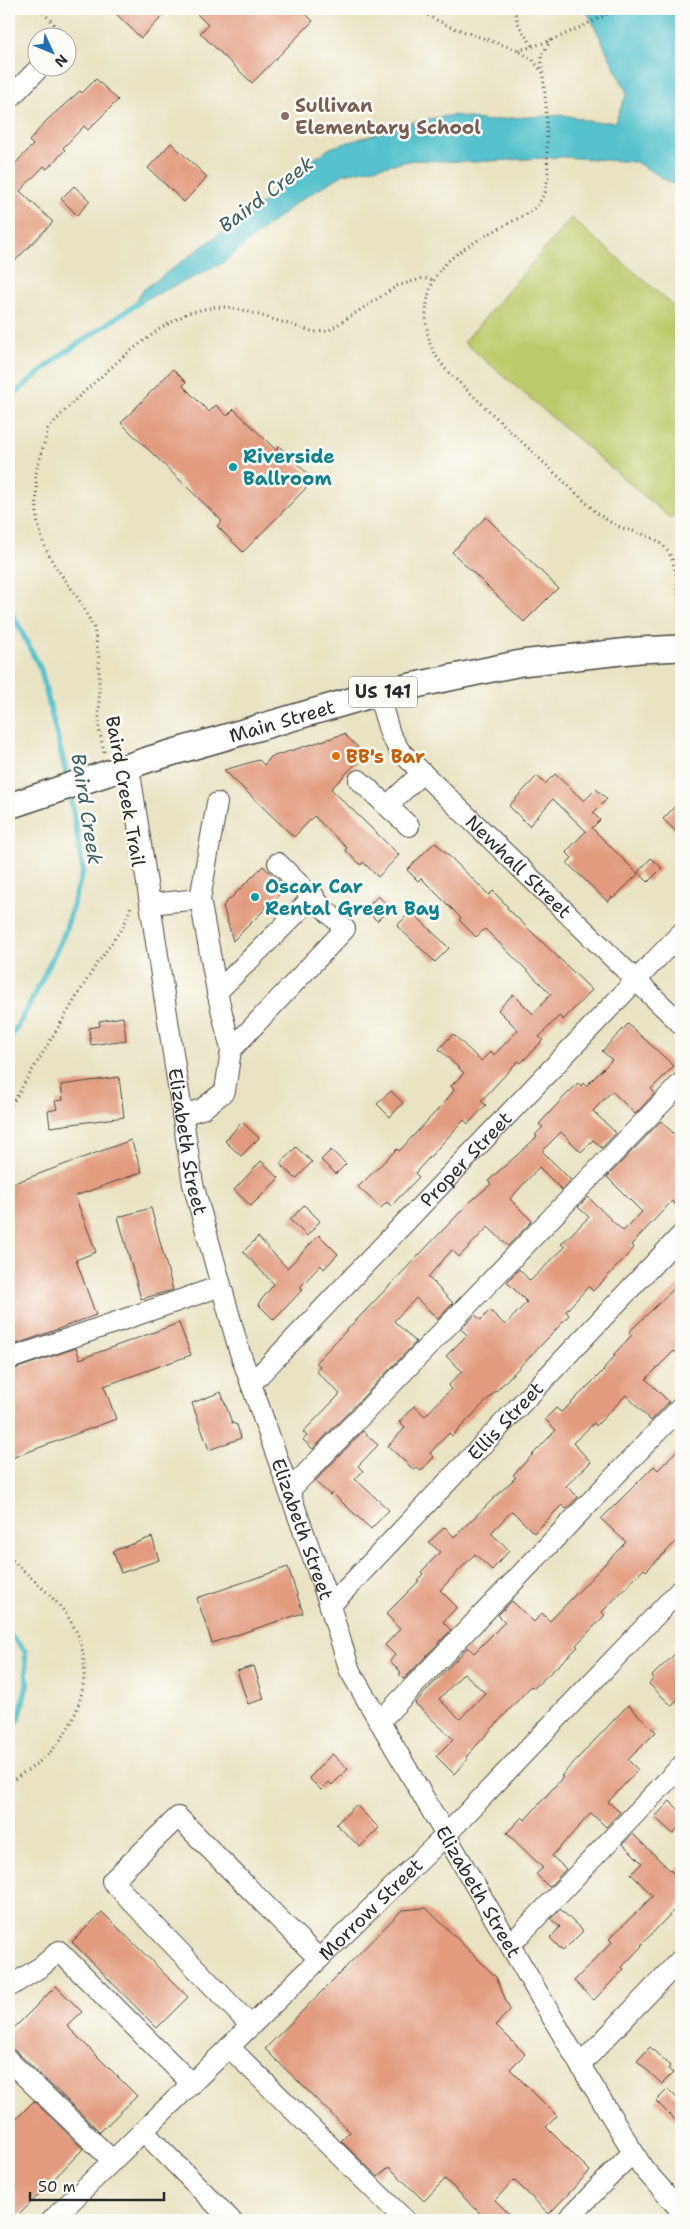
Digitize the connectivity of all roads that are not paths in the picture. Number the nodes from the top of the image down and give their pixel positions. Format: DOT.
graph roads {
  1 [pos="30,78"];
  2 [pos="9,99"];
  3 [pos="681,648"];
  4 [pos="378,693"];
  5 [pos="422,772"];
  6 [pos="110,773"];
  7 [pos="359,780"];
  8 [pos="217,803"];
  9 [pos="9,806"];
  10 [pos="387,806"];
  11 [pos="409,826"];
  12 [pos="278,863"];
  13 [pos="314,896"];
  14 [pos="200,898"];
  15 [pos="141,904"];
  16 [pos="681,933"];
  17 [pos="636,981"];
  18 [pos="217,992"];
  19 [pos="681,1024"];
  20 [pos="231,1050"];
  21 [pos="681,1083"];
  22 [pos="182,1115"];
  23 [pos="681,1235"];
  24 [pos="221,1286"];
  25 [pos="9,1359"];
  26 [pos="251,1384"];
  27 [pos="681,1407"];
  28 [pos="289,1491"];
  29 [pos="681,1589"];
  30 [pos="330,1606"];
  31 [pos="380,1721"];
  32 [pos="681,1766"];
  33 [pos="446,1835"];
  34 [pos="510,1945"];
  35 [pos="319,1959"];
  36 [pos="681,1960"];
  37 [pos="9,1987"];
  38 [pos="251,2026"];
  39 [pos="229,2047"];
  40 [pos="9,2061"];
  41 [pos="580,2065"];
  42 [pos="192,2084"];
  43 [pos="144,2131"];
  44 [pos="633,2152"];
  45 [pos="112,2161"];
  46 [pos="681,2210"];
  47 [pos="52,2220"];
  48 [pos="231,2220"];
  49 [pos="405,2220"];
  50 [pos="567,2220"];
  1 -- 2 [label="street"];
  3 -- 4 [label="main road, Main Street / US 141"];
  4 -- 5 [label="street, Newhall Street"];
  4 -- 6 [label="main road, Main Street / US 141"];
  5 -- 10 [label="street"];
  5 -- 17 [label="street, Newhall Street"];
  6 -- 9 [label="main road, Main Street / US 141"];
  6 -- 15 [label="street, Elizabeth Street"];
  7 -- 10 [label="street"];
  8 -- 14 [label="street"];
  10 -- 11 [label="street"];
  12 -- 13 [label="street"];
  13 -- 18 [label="street"];
  13 -- 20 [label="street"];
  14 -- 15 [label="street"];
  14 -- 18 [label="street"];
  15 -- 22 [label="street, Elizabeth Street"];
  16 -- 17 [label="street, Proper Street"];
  17 -- 19 [label="street, Newhall Street"];
  17 -- 26 [label="street, Proper Street"];
  18 -- 20 [label="street"];
  20 -- 22 [label="street"];
  21 -- 28 [label="street"];
  22 -- 24 [label="street, Elizabeth Street"];
  23 -- 30 [label="street, Ellis Street"];
  24 -- 25 [label="street"];
  24 -- 26 [label="street, Elizabeth Street"];
  26 -- 28 [label="street, Elizabeth Street"];
  27 -- 31 [label="street"];
  28 -- 30 [label="street, Elizabeth Street"];
  29 -- 33 [label="street, Morrow Street"];
  30 -- 31 [label="street, Elizabeth Street"];
  31 -- 33 [label="street, Elizabeth Street"];
  32 -- 34 [label="street"];
  33 -- 34 [label="street, Elizabeth Street"];
  33 -- 35 [label="street, Morrow Street"];
  34 -- 41 [label="street, Elizabeth Street"];
  35 -- 38 [label="street, Morrow Street"];
  35 -- 38 [label="street"];
  36 -- 41 [label="street"];
  37 -- 42 [label="street"];
  38 -- 39 [label="street, Morrow Street"];
  39 -- 42 [label="street, Morrow Street"];
  39 -- 49 [label="street"];
  40 -- 45 [label="street"];
  41 -- 44 [label="street, Elizabeth Street"];
  42 -- 43 [label="street, Morrow Street"];
  43 -- 45 [label="street, Morrow Street"];
  43 -- 48 [label="street"];
  44 -- 46 [label="street, Elizabeth Street"];
  44 -- 50 [label="street"];
  45 -- 47 [label="street, Morrow Street"];
}
